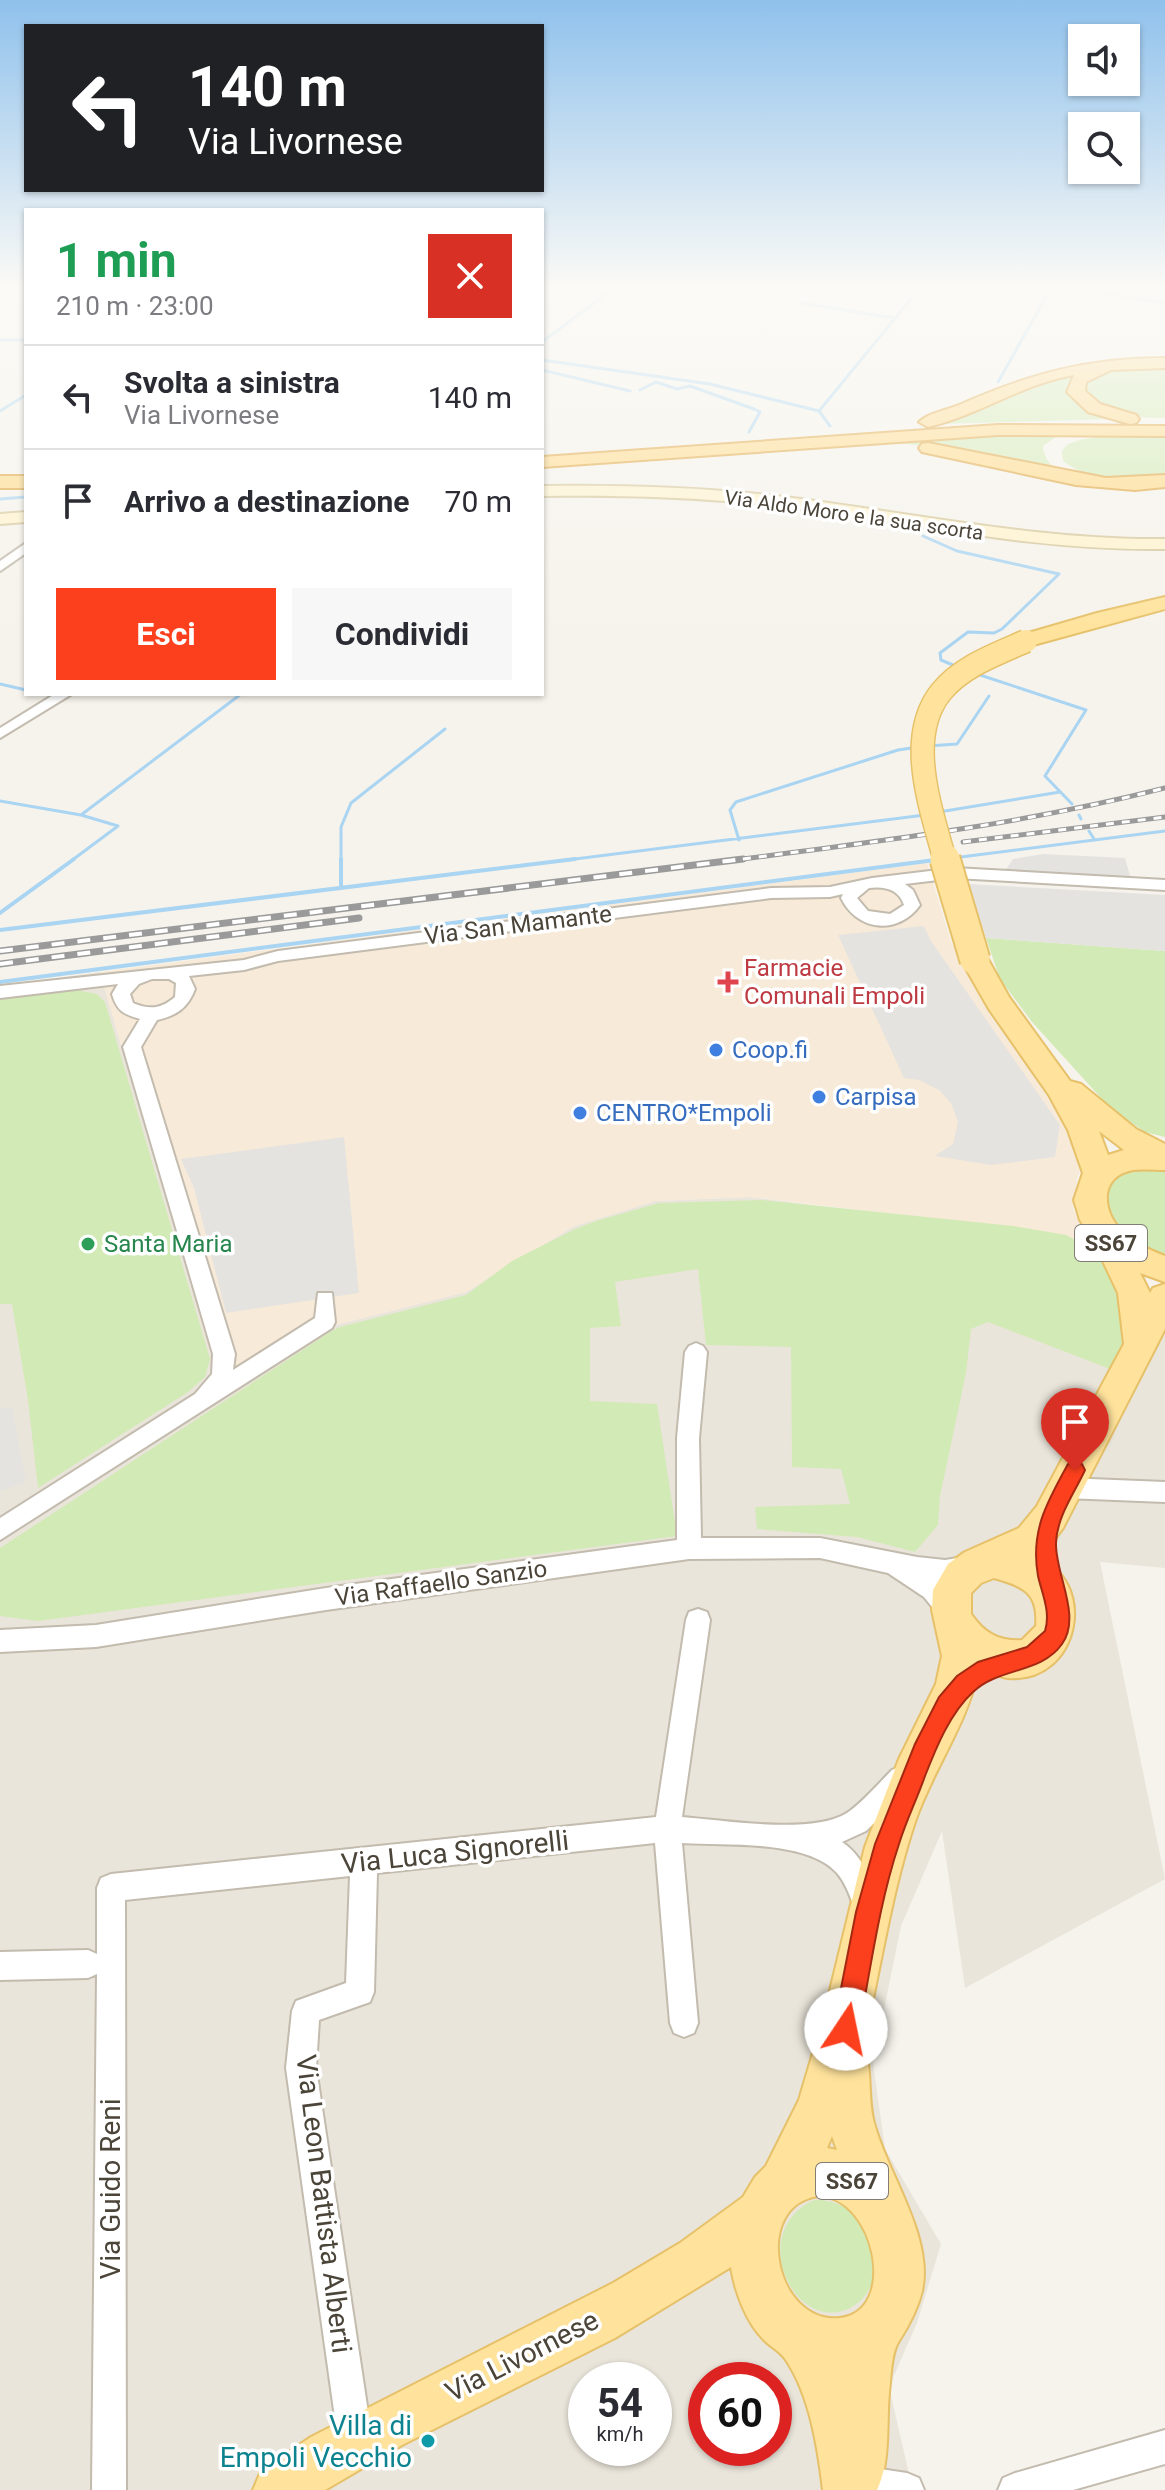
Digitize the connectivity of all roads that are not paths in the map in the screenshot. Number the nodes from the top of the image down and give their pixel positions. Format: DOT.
graph roads {
  1 [pos="975,405"];
  2 [pos="1093,405"];
  3 [pos="1165,428"];
  4 [pos="806,437"];
  5 [pos="760,446"];
  6 [pos="544,459"];
  7 [pos="544,459"];
  8 [pos="24,479"];
  9 [pos="0,480"];
  10 [pos="1091,481"];
  11 [pos="1165,481"];
  12 [pos="544,491"];
  13 [pos="24,517"];
  14 [pos="0,519"];
  15 [pos="1165,544"];
  16 [pos="24,549"];
  17 [pos="0,567"];
  18 [pos="1165,603"];
  19 [pos="62,696"];
  20 [pos="0,734"];
  21 [pos="935,874"];
  22 [pos="869,883"];
  23 [pos="1165,885"];
  24 [pos="794,892"];
  25 [pos="912,905"];
  26 [pos="861,915"];
  27 [pos="244,965"];
  28 [pos="170,973"];
  29 [pos="140,976"];
  30 [pos="79,981"];
  31 [pos="0,992"];
  32 [pos="187,995"];
  33 [pos="122,1001"];
  34 [pos="151,1015"];
  35 [pos="1040,1061"];
  36 [pos="1165,1158"];
  37 [pos="1099,1175"];
  38 [pos="1106,1237"];
  39 [pos="1165,1269"];
  40 [pos="1165,1297"];
  41 [pos="325,1299"];
  42 [pos="1140,1343"];
  43 [pos="696,1352"];
  44 [pos="203,1400"];
  45 [pos="1165,1492"];
  46 [pos="1058,1502"];
  47 [pos="0,1530"];
  48 [pos="689,1549"];
  49 [pos="872,1559"];
  50 [pos="975,1565"];
  51 [pos="1053,1595"];
  52 [pos="954,1619"];
  53 [pos="698,1620"];
  54 [pos="4,1639"];
  55 [pos="1019,1659"];
  56 [pos="947,1705"];
  57 [pos="923,1752"];
  58 [pos="667,1829"];
  59 [pos="800,1838"];
  60 [pos="364,1861"];
  61 [pos="111,1888"];
  62 [pos="869,1912"];
  63 [pos="88,1964"];
  64 [pos="0,1966"];
  65 [pos="684,2023"];
  66 [pos="846,2029"];
  67 [pos="772,2199"];
  68 [pos="881,2206"];
  69 [pos="876,2330"];
  70 [pos="802,2337"];
  71 [pos="355,2439"];
  72 [pos="1165,2447"];
  73 [pos="869,2488"];
  74 [pos="109,2490"];
  75 [pos="280,2490"];
  76 [pos="1015,2490"];
  1 -- 4 [label="highway"];
  2 -- 3 [label="highway"];
  3 -- 4 [label="highway"];
  3 -- 5 [label="highway"];
  3 -- 10 [label="highway"];
  4 -- 6 [label="highway"];
  5 -- 7 [label="highway"];
  5 -- 10 [label="highway"];
  8 -- 9 [label="highway"];
  10 -- 11 [label="highway"];
  12 -- 15 [label="main road, Via Aldo Moro e la sua scorta"];
  13 -- 14 [label="main road"];
  16 -- 17 [label="street"];
  18 -- 35 [label="main road, bridge"];
  19 -- 20 [label="street"];
  21 -- 22 [label="street, Via San Mamante"];
  21 -- 23 [label="street"];
  21 -- 25 [label="street"];
  22 -- 24 [label="street, Via San Mamante"];
  22 -- 25 [label="street"];
  22 -- 26 [label="street"];
  24 -- 26 [label="street, Via San Mamante"];
  24 -- 27 [label="street, Via San Mamante"];
  25 -- 26 [label="street"];
  27 -- 28 [label="street"];
  27 -- 32 [label="street"];
  28 -- 29 [label="street"];
  28 -- 32 [label="street"];
  29 -- 30 [label="street"];
  29 -- 33 [label="street"];
  30 -- 31 [label="street"];
  30 -- 33 [label="street"];
  32 -- 34 [label="street"];
  33 -- 34 [label="street"];
  34 -- 44 [label="street"];
  35 -- 36 [label="main road"];
  35 -- 37 [label="main road"];
  36 -- 37 [label="main road"];
  37 -- 38 [label="main road, SS67"];
  38 -- 39 [label="main road, SS67"];
  38 -- 42 [label="main road, SS67"];
  40 -- 42 [label="main road, Via Livornese / SS67"];
  41 -- 44 [label="street"];
  42 -- 46 [label="main road, Via Livornese / SS67"];
  43 -- 48 [label="street"];
  44 -- 47 [label="street"];
  45 -- 46 [label="street"];
  46 -- 50 [label="main road, Via Livornese / SS67"];
  46 -- 51 [label="main road, Via Livornese / SS67"];
  48 -- 49 [label="street, Via Raffaello Sanzio"];
  48 -- 54 [label="street, Via Raffaello Sanzio"];
  49 -- 50 [label="street, Via Raffaello Sanzio"];
  49 -- 52 [label="street, Via Raffaello Sanzio"];
  50 -- 51 [label="main road"];
  50 -- 52 [label="main road, Via Livornese / SS67"];
  51 -- 55 [label="main road, Via Livornese / SS67"];
  52 -- 55 [label="main road"];
  52 -- 56 [label="main road, Via Livornese / SS67"];
  53 -- 58 [label="street"];
  55 -- 56 [label="main road, Via Livornese / SS67"];
  56 -- 57 [label="main road, Via Livornese / SS67"];
  57 -- 59 [label="street"];
  57 -- 62 [label="main road, Via Livornese / SS67"];
  58 -- 59 [label="street, Via Luca Signorelli"];
  58 -- 60 [label="street, Via Luca Signorelli"];
  58 -- 65 [label="street"];
  59 -- 62 [label="street"];
  60 -- 61 [label="street, Via Luca Signorelli"];
  60 -- 71 [label="street, Via Leon Battista Alberti"];
  61 -- 74 [label="street, Via Guido Reni"];
  62 -- 66 [label="main road, Via Livornese / SS67"];
  63 -- 64 [label="street"];
  66 -- 67 [label="main road, Via Livornese / SS67"];
  66 -- 68 [label="main road, Via Livornese / SS67"];
  67 -- 68 [label="main road, Via Livornese / SS67"];
  67 -- 70 [label="main road, Via Livornese / SS67"];
  67 -- 71 [label="main road, Via Livornese"];
  68 -- 69 [label="main road, Via Livornese / SS67"];
  69 -- 70 [label="main road"];
  69 -- 73 [label="main road, Via Livornese"];
  70 -- 73 [label="main road"];
  71 -- 75 [label="main road, Via Livornese"];
  72 -- 76 [label="street"];
}
